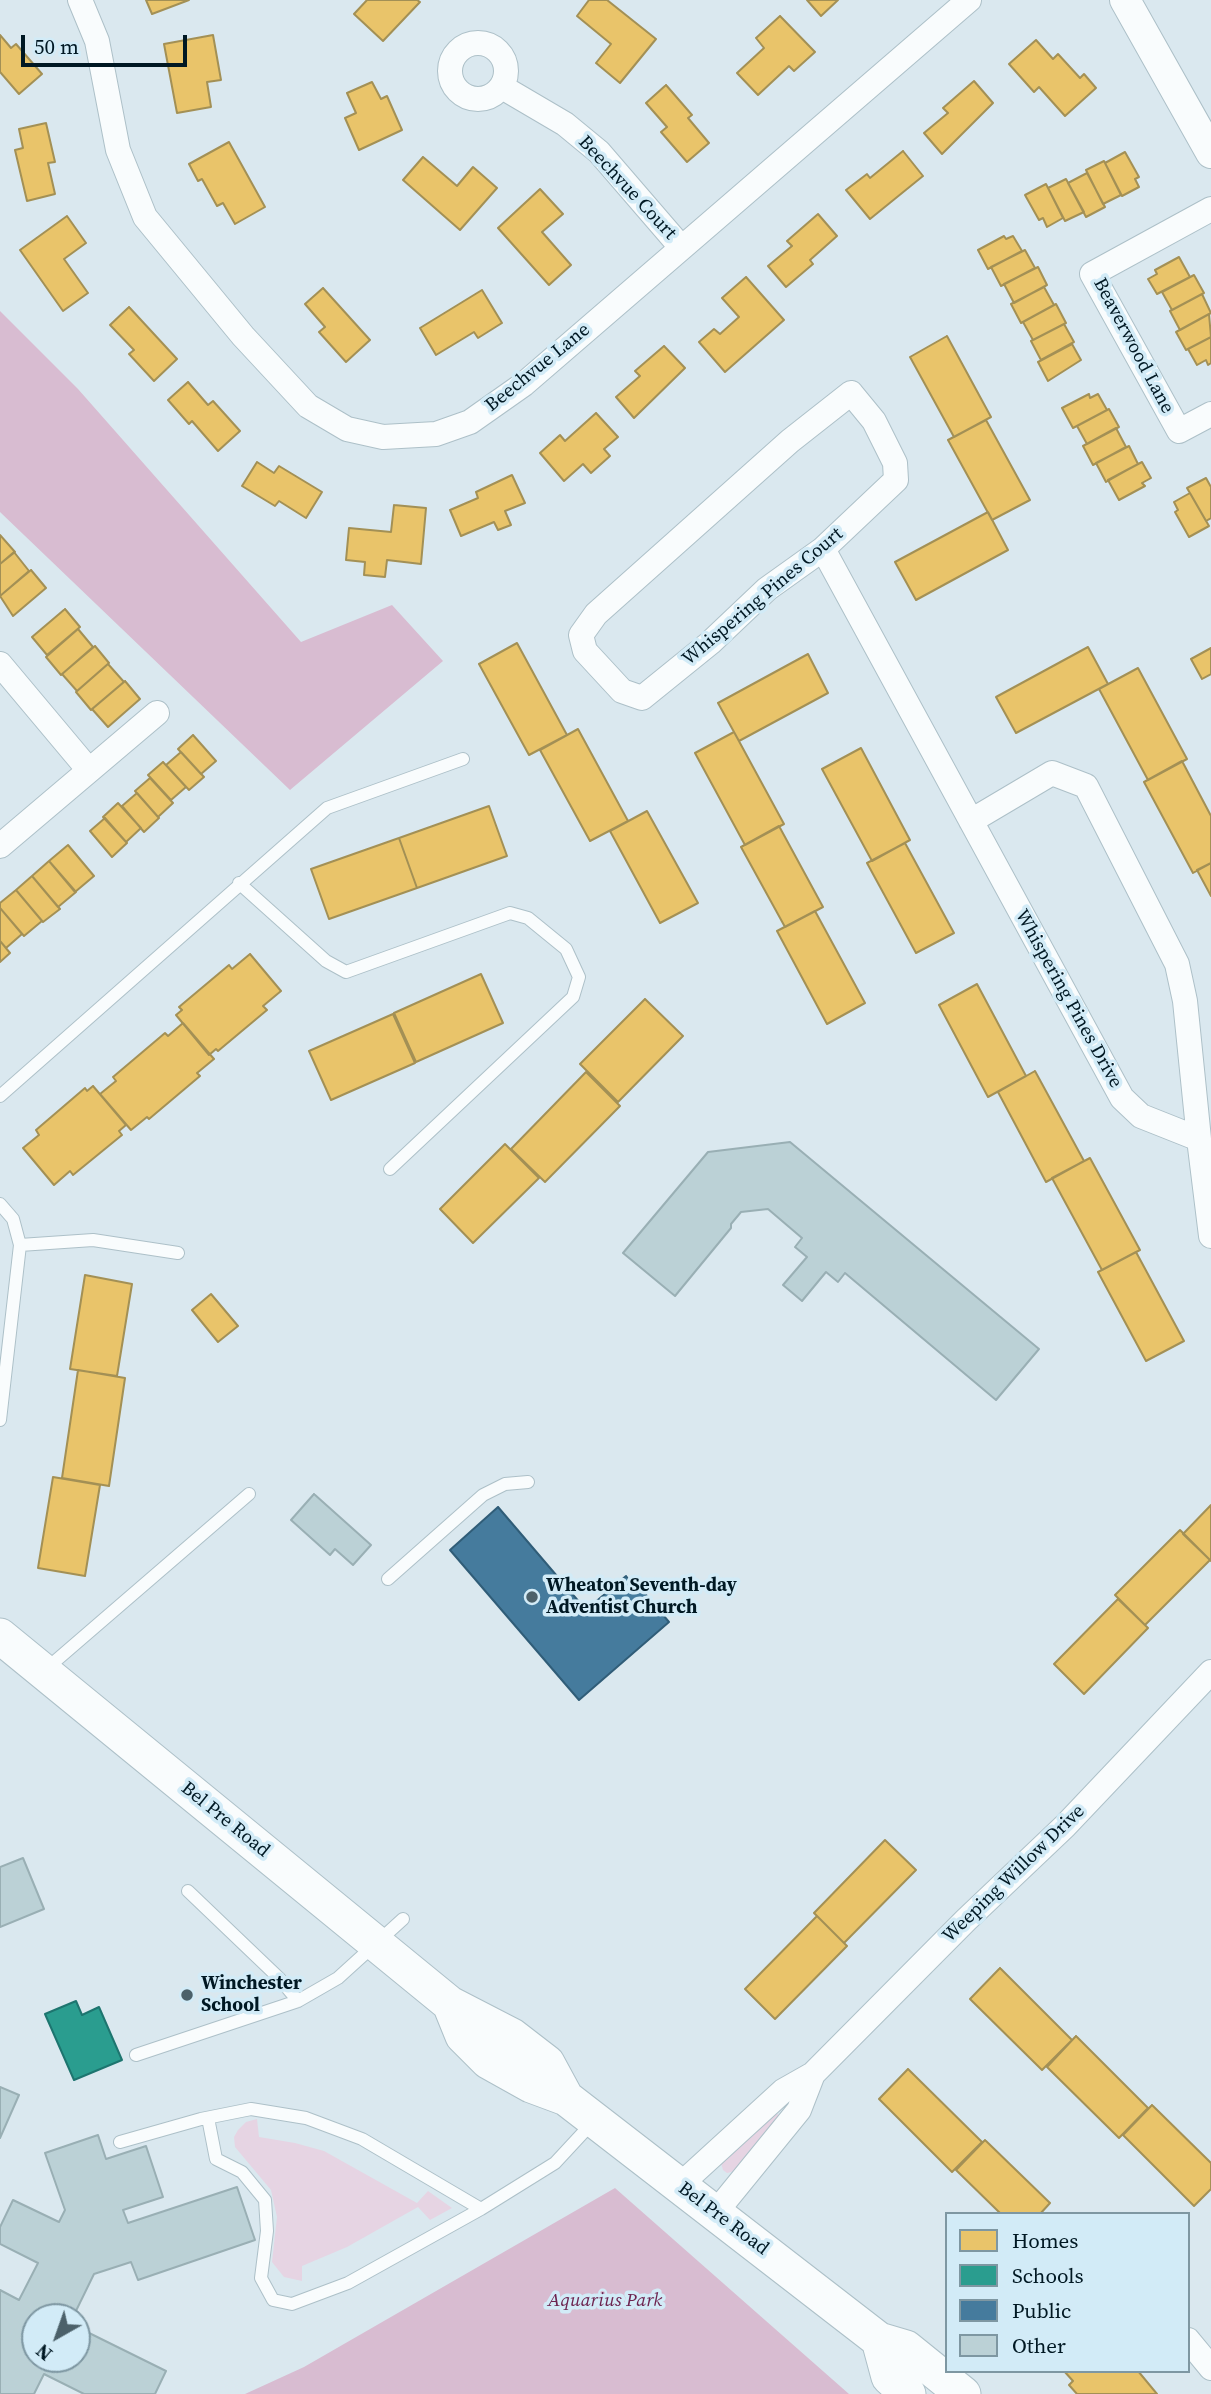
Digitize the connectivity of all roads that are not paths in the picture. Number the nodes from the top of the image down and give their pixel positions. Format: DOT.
graph roads {
  1 [pos="80,0"];
  2 [pos="969,0"];
  3 [pos="1125,0"];
  4 [pos="502,87"];
  5 [pos="1211,153"];
  6 [pos="1211,209"];
  7 [pos="680,246"];
  8 [pos="1211,414"];
  9 [pos="822,549"];
  10 [pos="0,664"];
  11 [pos="157,713"];
  12 [pos="463,759"];
  13 [pos="88,769"];
  14 [pos="971,821"];
  15 [pos="0,846"];
  16 [pos="239,883"];
  17 [pos="0,1096"];
  18 [pos="1199,1139"];
  19 [pos="390,1169"];
  20 [pos="0,1204"];
  21 [pos="1211,1236"];
  22 [pos="20,1244"];
  23 [pos="178,1253"];
  24 [pos="0,1419"];
  25 [pos="528,1482"];
  26 [pos="249,1494"];
  27 [pos="388,1579"];
  28 [pos="0,1636"];
  29 [pos="1211,1672"];
  30 [pos="42,1673"];
  31 [pos="188,1891"];
  32 [pos="403,1919"];
  33 [pos="378,1944"];
  34 [pos="298,2001"];
  35 [pos="136,2055"];
  36 [pos="813,2074"];
  37 [pos="208,2118"];
  38 [pos="596,2119"];
  39 [pos="120,2142"];
  40 [pos="679,2186"];
  41 [pos="481,2209"];
  42 [pos="716,2212"];
  43 [pos="879,2340"];
  44 [pos="1190,2342"];
  45 [pos="1211,2368"];
  46 [pos="908,2394"];
  47 [pos="963,2394"];
  1 -- 7 [label="street, Beechvue Lane"];
  2 -- 7 [label="street, Beechvue Lane"];
  3 -- 5 [label="street"];
  4 -- 7 [label="street, Beechvue Court"];
  6 -- 8 [label="street, Beaverwood Lane"];
  9 -- 9 [label="street, Whispering Pines Court"];
  9 -- 14 [label="street, Whispering Pines Drive"];
  10 -- 13 [label="street"];
  11 -- 13 [label="street"];
  12 -- 16 [label="lane"];
  13 -- 15 [label="street"];
  14 -- 18 [label="street, Whispering Pines Drive"];
  14 -- 18 [label="street"];
  16 -- 17 [label="lane"];
  16 -- 19 [label="lane"];
  18 -- 21 [label="street"];
  20 -- 22 [label="lane"];
  22 -- 23 [label="lane"];
  22 -- 24 [label="lane"];
  25 -- 27 [label="lane"];
  26 -- 30 [label="lane"];
  28 -- 30 [label="main road, Bel Pre Road"];
  29 -- 36 [label="street, Weeping Willow Drive"];
  30 -- 33 [label="main road, Bel Pre Road"];
  31 -- 34 [label="lane"];
  32 -- 33 [label="lane"];
  33 -- 34 [label="lane"];
  33 -- 38 [label="main road, Bel Pre Road"];
  34 -- 35 [label="lane"];
  36 -- 40 [label="street, Weeping Willow Drive"];
  36 -- 42 [label="street, Weeping Willow Drive"];
  37 -- 39 [label="lane"];
  37 -- 41 [label="lane"];
  37 -- 41 [label="lane"];
  38 -- 40 [label="main road, Bel Pre Road"];
  38 -- 41 [label="lane"];
  40 -- 42 [label="main road, Bel Pre Road"];
  42 -- 43 [label="main road, Bel Pre Road"];
  43 -- 46 [label="main road"];
  43 -- 47 [label="main road, Bel Pre Road"];
  44 -- 45 [label="street"];
}
